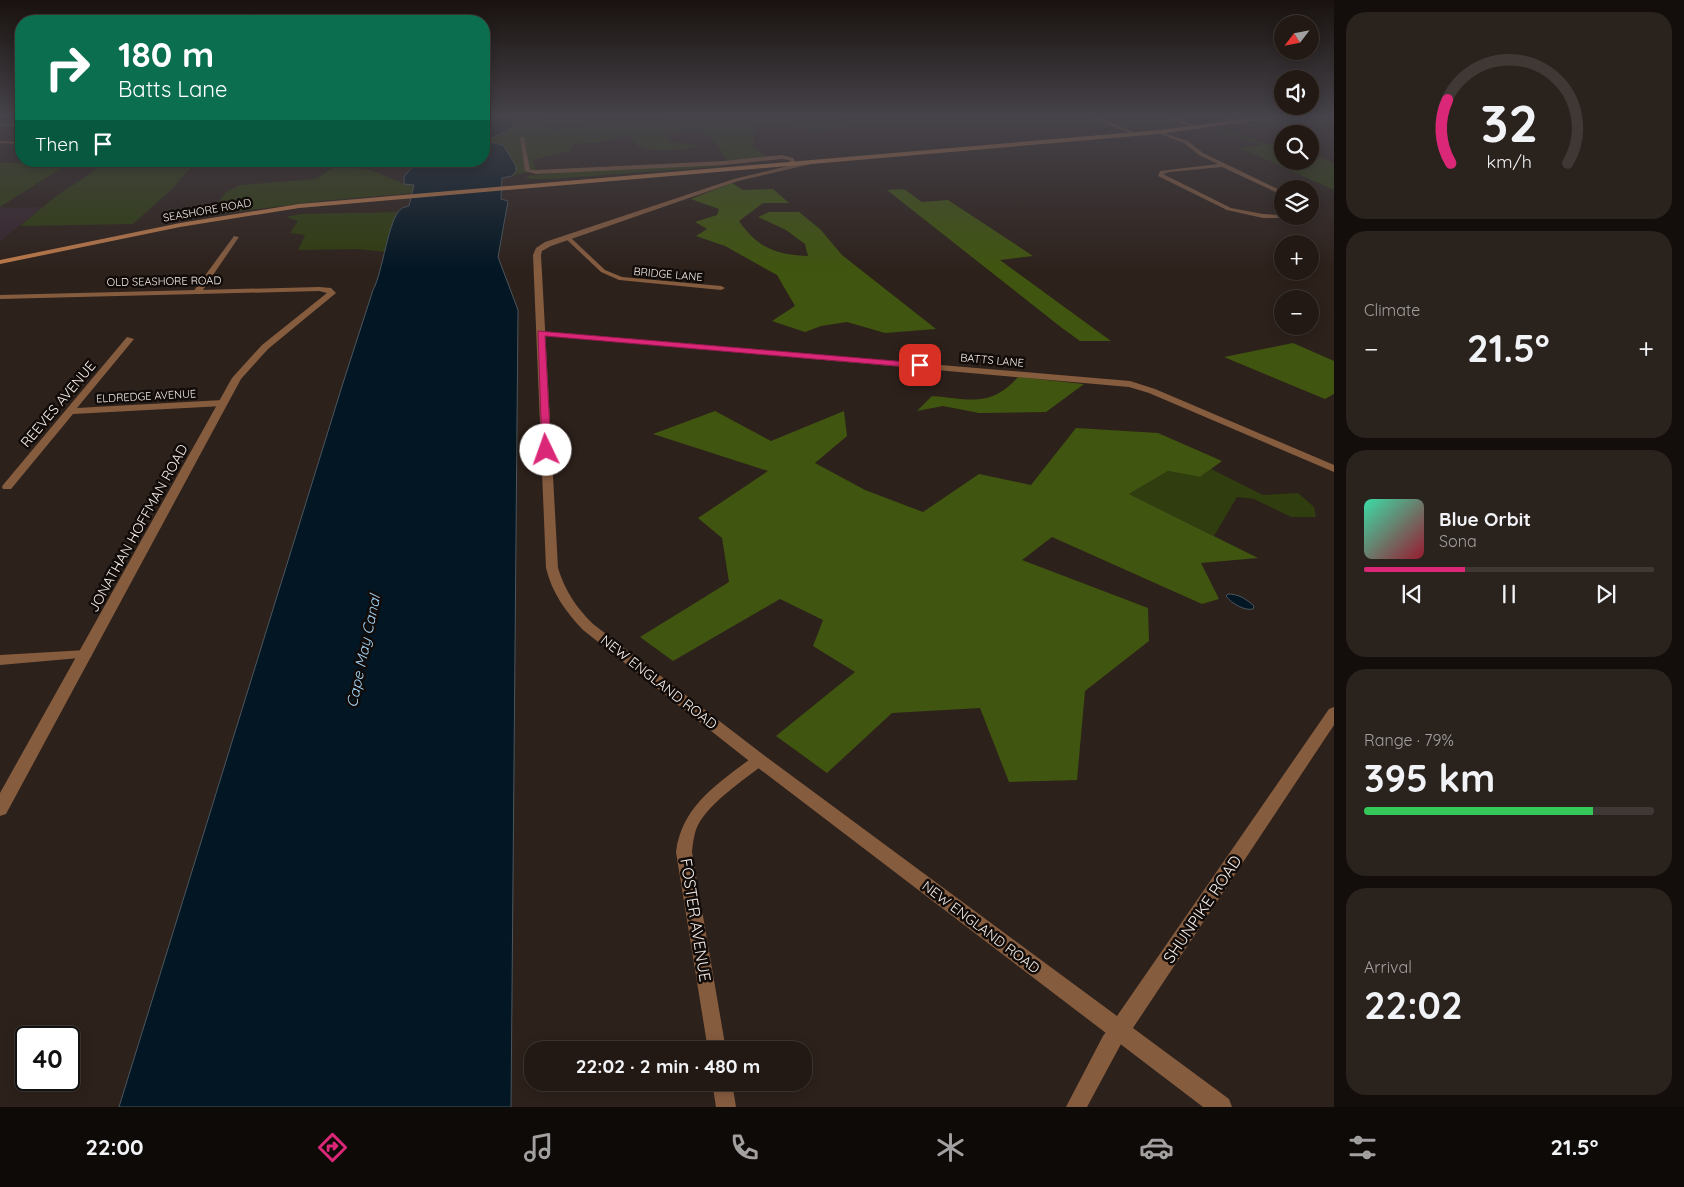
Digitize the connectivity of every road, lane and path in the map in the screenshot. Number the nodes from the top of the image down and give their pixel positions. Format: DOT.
graph roads {
  1 [pos="527,168"];
  2 [pos="627,168"];
  3 [pos="767,168"];
  4 [pos="774,168"];
  5 [pos="1195,168"];
  6 [pos="1228,168"];
  7 [pos="731,174"];
  8 [pos="1274,190"];
  9 [pos="1274,216"];
  10 [pos="236,237"];
  11 [pos="567,237"];
  12 [pos="0,262"];
  13 [pos="721,288"];
  14 [pos="328,290"];
  15 [pos="196,292"];
  16 [pos="0,297"];
  17 [pos="541,333"];
  18 [pos="130,339"];
  19 [pos="223,403"];
  20 [pos="70,411"];
  21 [pos="1334,469"];
  22 [pos="7,487"];
  23 [pos="86,654"];
  24 [pos="0,660"];
  25 [pos="1334,713"];
  26 [pos="759,760"];
  27 [pos="0,809"];
  28 [pos="1119,1030"];
  29 [pos="716,1041"];
  30 [pos="723,1091"];
  31 [pos="726,1107"];
  32 [pos="1076,1107"];
  33 [pos="1221,1107"];
  1 -- 2 [label="street"];
  3 -- 7 [label="main road, SEASHORE ROAD"];
  4 -- 7 [label="street, NEW ENGLAND ROAD"];
  5 -- 9 [label="street"];
  6 -- 8 [label="street"];
  7 -- 11 [label="street, NEW ENGLAND ROAD"];
  7 -- 12 [label="main road, SEASHORE ROAD"];
  10 -- 15 [label="street"];
  11 -- 13 [label="street, BRIDGE LANE"];
  11 -- 17 [label="street, NEW ENGLAND ROAD"];
  14 -- 15 [label="street, OLD SEASHORE ROAD"];
  14 -- 19 [label="street, JONATHAN HOFFMAN ROAD"];
  15 -- 16 [label="street, OLD SEASHORE ROAD"];
  17 -- 21 [label="street, BATTS LANE"];
  17 -- 26 [label="street, NEW ENGLAND ROAD"];
  18 -- 20 [label="street, REEVES AVENUE"];
  19 -- 20 [label="street, ELDREDGE AVENUE"];
  19 -- 23 [label="street, JONATHAN HOFFMAN ROAD"];
  20 -- 22 [label="street, REEVES AVENUE"];
  23 -- 24 [label="street"];
  23 -- 27 [label="street, JONATHAN HOFFMAN ROAD"];
  25 -- 28 [label="street, SHUNPIKE ROAD"];
  26 -- 28 [label="street, NEW ENGLAND ROAD"];
  26 -- 29 [label="street, FOSTER AVENUE"];
  28 -- 32 [label="street, SHUNPIKE ROAD"];
  28 -- 33 [label="street, NEW ENGLAND ROAD"];
  30 -- 31 [label="street"];
}
